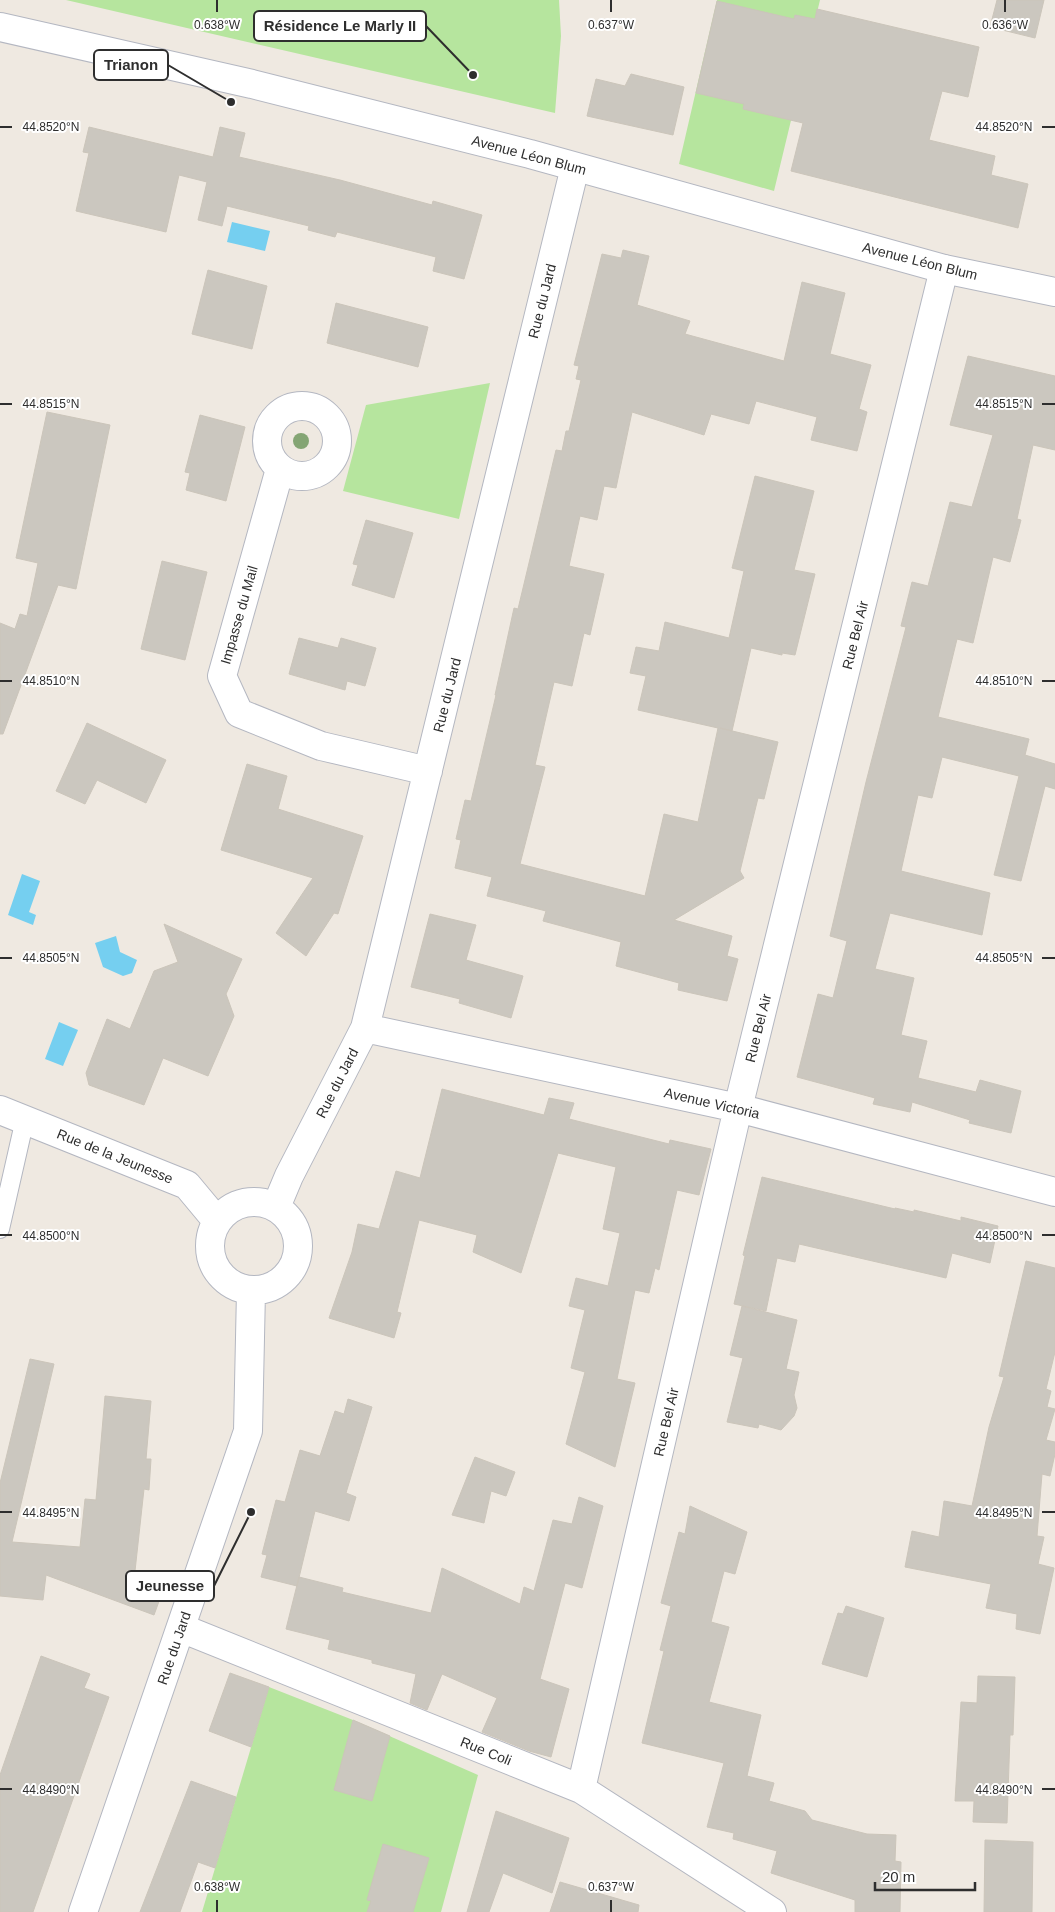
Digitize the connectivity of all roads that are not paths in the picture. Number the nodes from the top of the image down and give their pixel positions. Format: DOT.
graph roads {
  1 [pos="0,27"];
  2 [pos="575,167"];
  3 [pos="944,269"];
  4 [pos="1055,292"];
  5 [pos="280,469"];
  6 [pos="428,771"];
  7 [pos="365,1028"];
  8 [pos="738,1108"];
  9 [pos="12,1115"];
  10 [pos="1055,1192"];
  11 [pos="276,1208"];
  12 [pos="217,1221"];
  13 [pos="0,1229"];
  14 [pos="251,1291"];
  15 [pos="181,1628"];
  16 [pos="581,1790"];
  17 [pos="83,1912"];
  18 [pos="772,1912"];
  1 -- 2 [label="street, Avenue Léon Blum"];
  2 -- 3 [label="street, Avenue Léon Blum"];
  2 -- 6 [label="street, Rue du Jard"];
  3 -- 4 [label="street, Avenue Léon Blum"];
  3 -- 8 [label="street, Rue Bel Air"];
  5 -- 6 [label="street, Impasse du Mail"];
  6 -- 7 [label="street, Rue du Jard"];
  7 -- 8 [label="street, Avenue Victoria"];
  7 -- 11 [label="street, Rue du Jard"];
  8 -- 10 [label="street, Avenue Victoria"];
  8 -- 16 [label="street, Rue Bel Air"];
  9 -- 12 [label="street, Rue de la Jeunesse"];
  9 -- 13 [label="lane"];
  11 -- 12 [label="street"];
  11 -- 14 [label="street"];
  12 -- 14 [label="street"];
  14 -- 15 [label="street, Rue du Jard"];
  15 -- 16 [label="street, Rue Coli"];
  15 -- 17 [label="street, Rue du Jard"];
  16 -- 18 [label="street, Rue Coli"];
}
